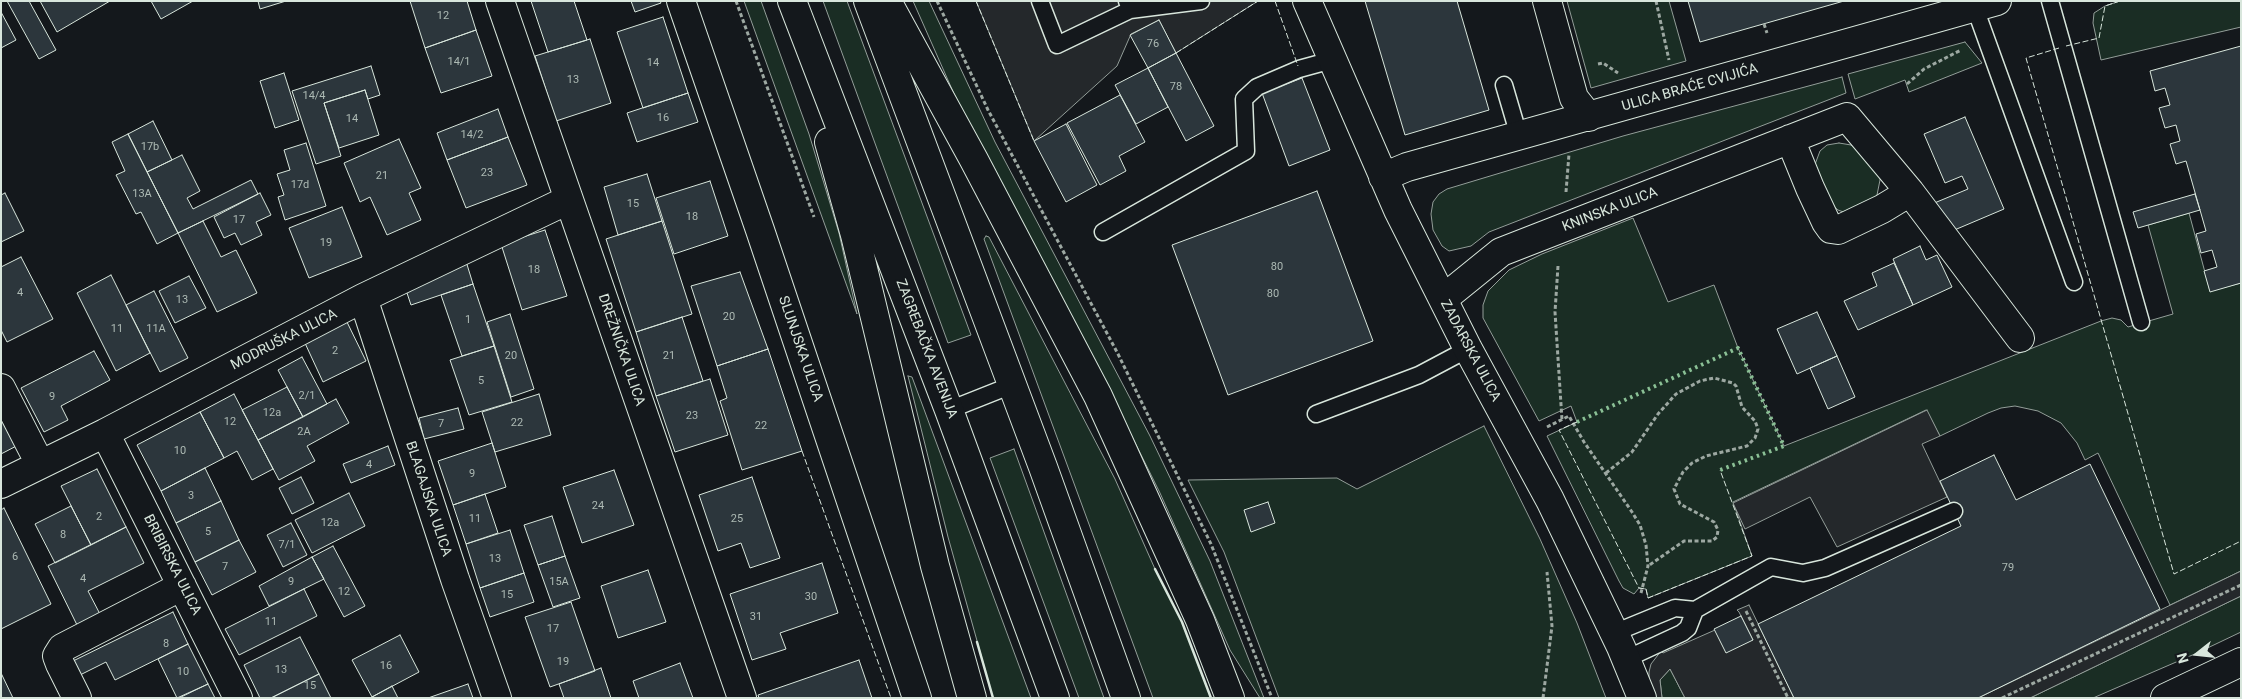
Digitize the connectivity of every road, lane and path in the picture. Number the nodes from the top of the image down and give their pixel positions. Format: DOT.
graph roads {
  1 [pos="500,1"];
  2 [pos="681,1"];
  3 [pos="788,1"];
  4 [pos="792,1"];
  5 [pos="868,1"];
  6 [pos="886,1"];
  7 [pos="1040,1"];
  8 [pos="1307,1"];
  9 [pos="1547,1"];
  10 [pos="1656,1"];
  11 [pos="2050,1"];
  12 [pos="1202,2"];
  13 [pos="1986,4"];
  14 [pos="1129,6"];
  15 [pos="1985,38"];
  16 [pos="1332,60"];
  17 [pos="1670,68"];
  18 [pos="1907,84"];
  19 [pos="1504,85"];
  20 [pos="1589,117"];
  21 [pos="1519,136"];
  22 [pos="1790,140"];
  23 [pos="1570,145"];
  24 [pos="1382,177"];
  25 [pos="1910,192"];
  26 [pos="1565,198"];
  27 [pos="568,200"];
  28 [pos="1103,232"];
  29 [pos="1558,265"];
  30 [pos="2074,282"];
  31 [pos="363,298"];
  32 [pos="1443,299"];
  33 [pos="2141,322"];
  34 [pos="2020,338"];
  35 [pos="1468,349"];
  36 [pos="1012,385"];
  37 [pos="1,388"];
  38 [pos="949,410"];
  39 [pos="1316,414"];
  40 [pos="1562,420"];
  41 [pos="1545,428"];
  42 [pos="105,432"];
  43 [pos="40,464"];
  44 [pos="1606,473"];
  45 [pos="1,484"];
  46 [pos="1954,511"];
  47 [pos="1648,566"];
  48 [pos="1547,571"];
  49 [pos="2241,585"];
  50 [pos="182,586"];
  51 [pos="1735,588"];
  52 [pos="1636,595"];
  53 [pos="1695,610"];
  54 [pos="1614,633"];
  55 [pos="1626,659"];
  56 [pos="2241,662"];
  57 [pos="77,698"];
  58 [pos="238,698"];
  59 [pos="497,698"];
  60 [pos="742,698"];
  61 [pos="917,698"];
  62 [pos="972,698"];
  63 [pos="1056,698"];
  64 [pos="1126,698"];
  65 [pos="1230,698"];
  66 [pos="1543,698"];
  67 [pos="1642,698"];
  68 [pos="1788,698"];
  69 [pos="2002,698"];
  70 [pos="2166,698"];
  1 -- 27 [label="street, DREŽNIČKA ULICA"];
  2 -- 61 [label="street, SLUNJSKA ULICA"];
  3 -- 62 [label="street"];
  4 -- 38 [label="street, ZAGREBAČKA AVENIJA"];
  5 -- 36 [label="street"];
  6 -- 65 [label="street"];
  7 -- 14 [label="lane"];
  8 -- 16 [label="street, ZADARSKA ULICA"];
  9 -- 20 [label="street"];
  10 -- 17 [label="path"];
  11 -- 33 [label="lane"];
  12 -- 14 [label="lane"];
  13 -- 15 [label="lane"];
  13 -- 20 [label="street, ULICA BRAĆE CVIJIĆA"];
  15 -- 18 [label="path"];
  15 -- 30 [label="lane"];
  16 -- 24 [label="street, ZADARSKA ULICA"];
  16 -- 28 [label="lane"];
  19 -- 21 [label="lane"];
  20 -- 21 [label="street, ULICA BRAĆE CVIJIĆA"];
  21 -- 24 [label="street, ULICA BRAĆE CVIJIĆA"];
  22 -- 25 [label="street, KNINSKA ULICA"];
  22 -- 25 [label="street"];
  22 -- 32 [label="street, KNINSKA ULICA"];
  23 -- 26 [label="path"];
  24 -- 32 [label="street, ZADARSKA ULICA"];
  25 -- 34 [label="street, KNINSKA ULICA"];
  27 -- 31 [label="street, MODRUŠKA ULICA"];
  27 -- 60 [label="street, DREŽNIČKA ULICA"];
  29 -- 40 [label="path"];
  31 -- 42 [label="street, MODRUŠKA ULICA"];
  31 -- 59 [label="street, BLAGAJSKA ULICA"];
  32 -- 35 [label="street, ZADARSKA ULICA"];
  35 -- 39 [label="lane"];
  35 -- 54 [label="street, ZADARSKA ULICA"];
  36 -- 38 [label="lane"];
  36 -- 64 [label="street"];
  37 -- 43 [label="street"];
  38 -- 63 [label="street, ZAGREBAČKA AVENIJA"];
  40 -- 41 [label="path"];
  40 -- 44 [label="path"];
  42 -- 43 [label="street, MODRUŠKA ULICA"];
  42 -- 50 [label="street, BRIBIRSKA ULICA"];
  43 -- 45 [label="street, MODRUŠKA ULICA"];
  44 -- 47 [label="path"];
  44 -- 47 [label="path"];
  46 -- 51 [label="lane"];
  47 -- 52 [label="path"];
  48 -- 66 [label="path"];
  49 -- 69 [label="path"];
  50 -- 57 [label="street"];
  50 -- 58 [label="street, BRIBIRSKA ULICA"];
  51 -- 53 [label="lane"];
  51 -- 68 [label="path"];
  53 -- 54 [label="lane"];
  53 -- 55 [label="lane"];
  54 -- 55 [label="street, ZADARSKA ULICA"];
  55 -- 67 [label="street, ZADARSKA ULICA"];
  56 -- 70 [label="street"];
}
